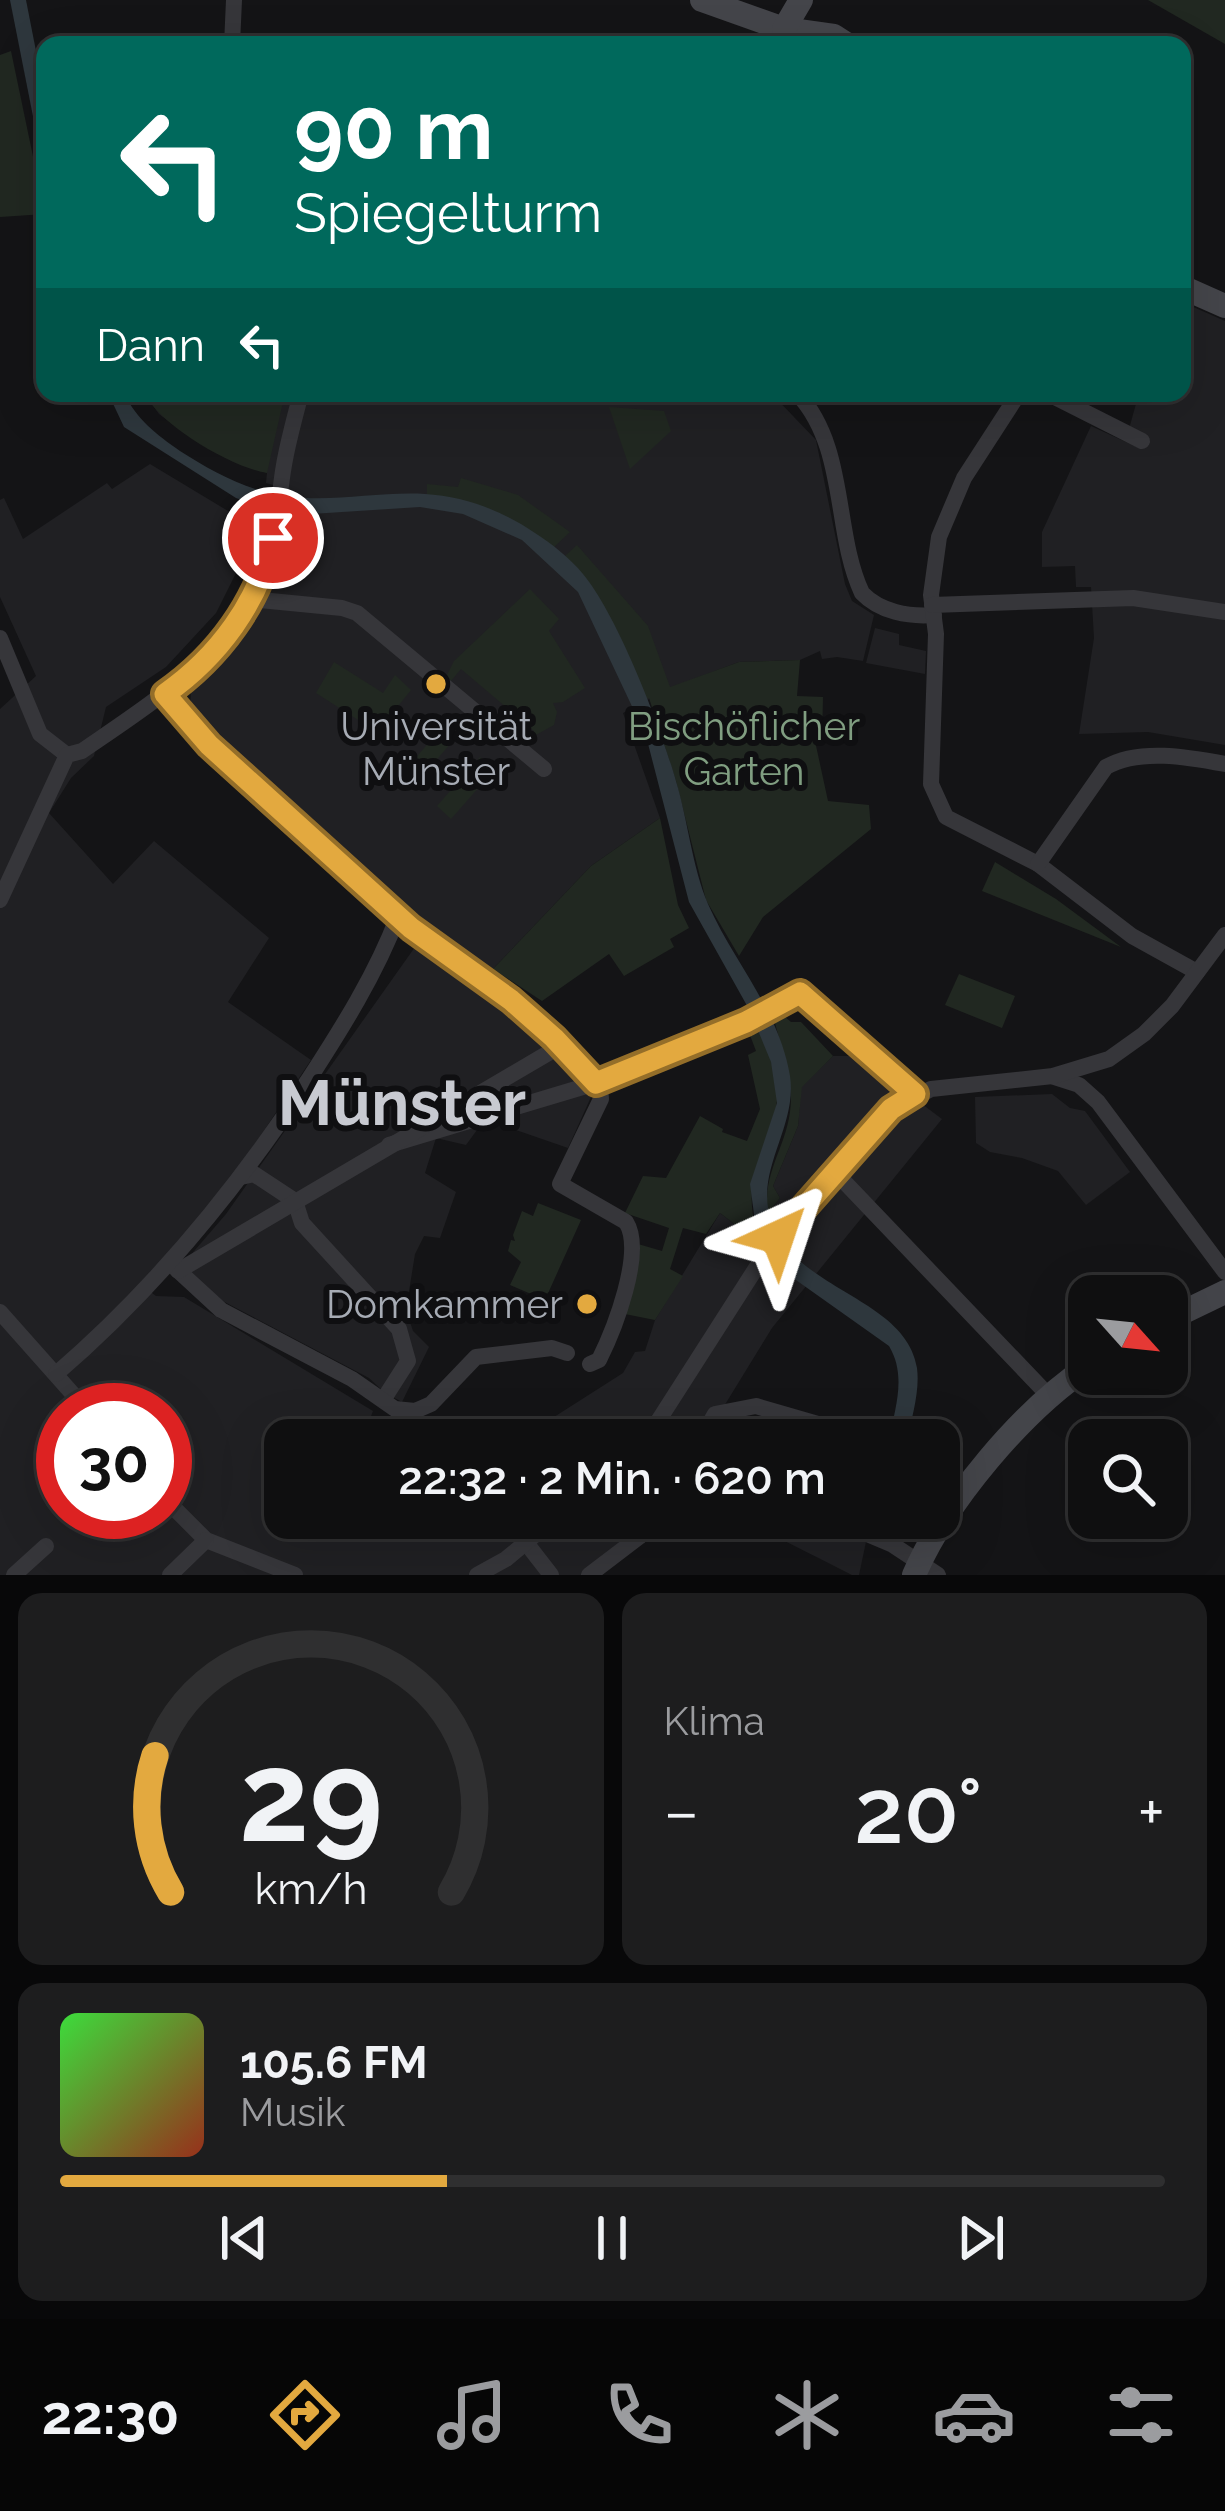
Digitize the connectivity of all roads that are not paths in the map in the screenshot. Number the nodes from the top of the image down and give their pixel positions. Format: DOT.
graph roads {
  1 [pos="234,0"];
  2 [pos="702,0"];
  3 [pos="801,0"];
  4 [pos="232,36"];
  5 [pos="778,36"];
  6 [pos="788,36"];
  7 [pos="1191,276"];
  8 [pos="1191,291"];
  9 [pos="1225,291"];
  10 [pos="1225,306"];
  11 [pos="299,402"];
  12 [pos="808,402"];
  13 [pos="1013,402"];
  14 [pos="1065,402"];
  15 [pos="1142,441"];
  16 [pos="250,599"];
  17 [pos="933,610"];
  18 [pos="1225,612"];
  19 [pos="0,638"];
  20 [pos="165,694"];
  21 [pos="67,755"];
  22 [pos="1225,764"];
  23 [pos="544,769"];
  24 [pos="1038,864"];
  25 [pos="0,900"];
  26 [pos="398,916"];
  27 [pos="1225,935"];
  28 [pos="1202,966"];
  29 [pos="1225,968"];
  30 [pos="562,1046"];
  31 [pos="1099,1064"];
  32 [pos="1054,1076"];
  33 [pos="596,1083"];
  34 [pos="915,1094"];
  35 [pos="1098,1102"];
  36 [pos="389,1145"];
  37 [pos="835,1172"];
  38 [pos="241,1177"];
  39 [pos="295,1201"];
  40 [pos="175,1267"];
  41 [pos="1225,1272"];
  42 [pos="1225,1292"];
  43 [pos="1188,1310"];
  44 [pos="0,1312"];
  45 [pos="567,1354"];
  46 [pos="590,1364"];
  47 [pos="56,1374"];
  48 [pos="64,1383"];
  49 [pos="1068,1383"];
  50 [pos="385,1397"];
  51 [pos="1050,1397"];
  52 [pos="661,1419"];
  53 [pos="712,1419"];
  54 [pos="801,1419"];
  55 [pos="192,1526"];
  56 [pos="532,1539"];
  57 [pos="636,1539"];
  58 [pos="880,1539"];
  59 [pos="206,1540"];
  60 [pos="526,1544"];
  61 [pos="46,1546"];
  62 [pos="924,1571"];
  63 [pos="14,1575"];
  64 [pos="170,1575"];
  65 [pos="295,1575"];
  66 [pos="477,1575"];
  67 [pos="551,1575"];
  68 [pos="589,1575"];
  1 -- 4 [label="street"];
  2 -- 5 [label="main road"];
  3 -- 6 [label="main road"];
  7 -- 9 [label="main road"];
  8 -- 10 [label="main road"];
  11 -- 16 [label="street"];
  12 -- 17 [label="street"];
  13 -- 17 [label="street"];
  14 -- 15 [label="street"];
  16 -- 20 [label="street"];
  16 -- 23 [label="street"];
  17 -- 18 [label="street"];
  17 -- 24 [label="street"];
  19 -- 21 [label="street"];
  20 -- 21 [label="street"];
  20 -- 26 [label="street"];
  21 -- 25 [label="street"];
  22 -- 24 [label="street"];
  24 -- 28 [label="street"];
  26 -- 30 [label="street"];
  26 -- 38 [label="street"];
  27 -- 28 [label="street"];
  28 -- 29 [label="street"];
  28 -- 31 [label="street"];
  30 -- 33 [label="street"];
  30 -- 36 [label="street"];
  31 -- 32 [label="street"];
  31 -- 35 [label="street"];
  32 -- 34 [label="street"];
  32 -- 35 [label="street"];
  33 -- 34 [label="street"];
  33 -- 36 [label="street"];
  33 -- 46 [label="street"];
  34 -- 37 [label="street"];
  35 -- 41 [label="street"];
  36 -- 39 [label="street"];
  37 -- 51 [label="street"];
  37 -- 52 [label="street"];
  38 -- 39 [label="street"];
  38 -- 40 [label="street"];
  39 -- 40 [label="street"];
  39 -- 50 [label="street"];
  40 -- 45 [label="street"];
  40 -- 47 [label="street"];
  42 -- 43 [label="main road"];
  44 -- 47 [label="street"];
  47 -- 48 [label="street"];
  49 -- 51 [label="main road"];
  51 -- 62 [label="main road"];
  53 -- 54 [label="street"];
  55 -- 59 [label="street"];
  56 -- 60 [label="street"];
  57 -- 68 [label="street"];
  58 -- 62 [label="street"];
  59 -- 64 [label="street"];
  59 -- 65 [label="street"];
  60 -- 66 [label="street"];
  60 -- 67 [label="street"];
  61 -- 63 [label="street"];
}
